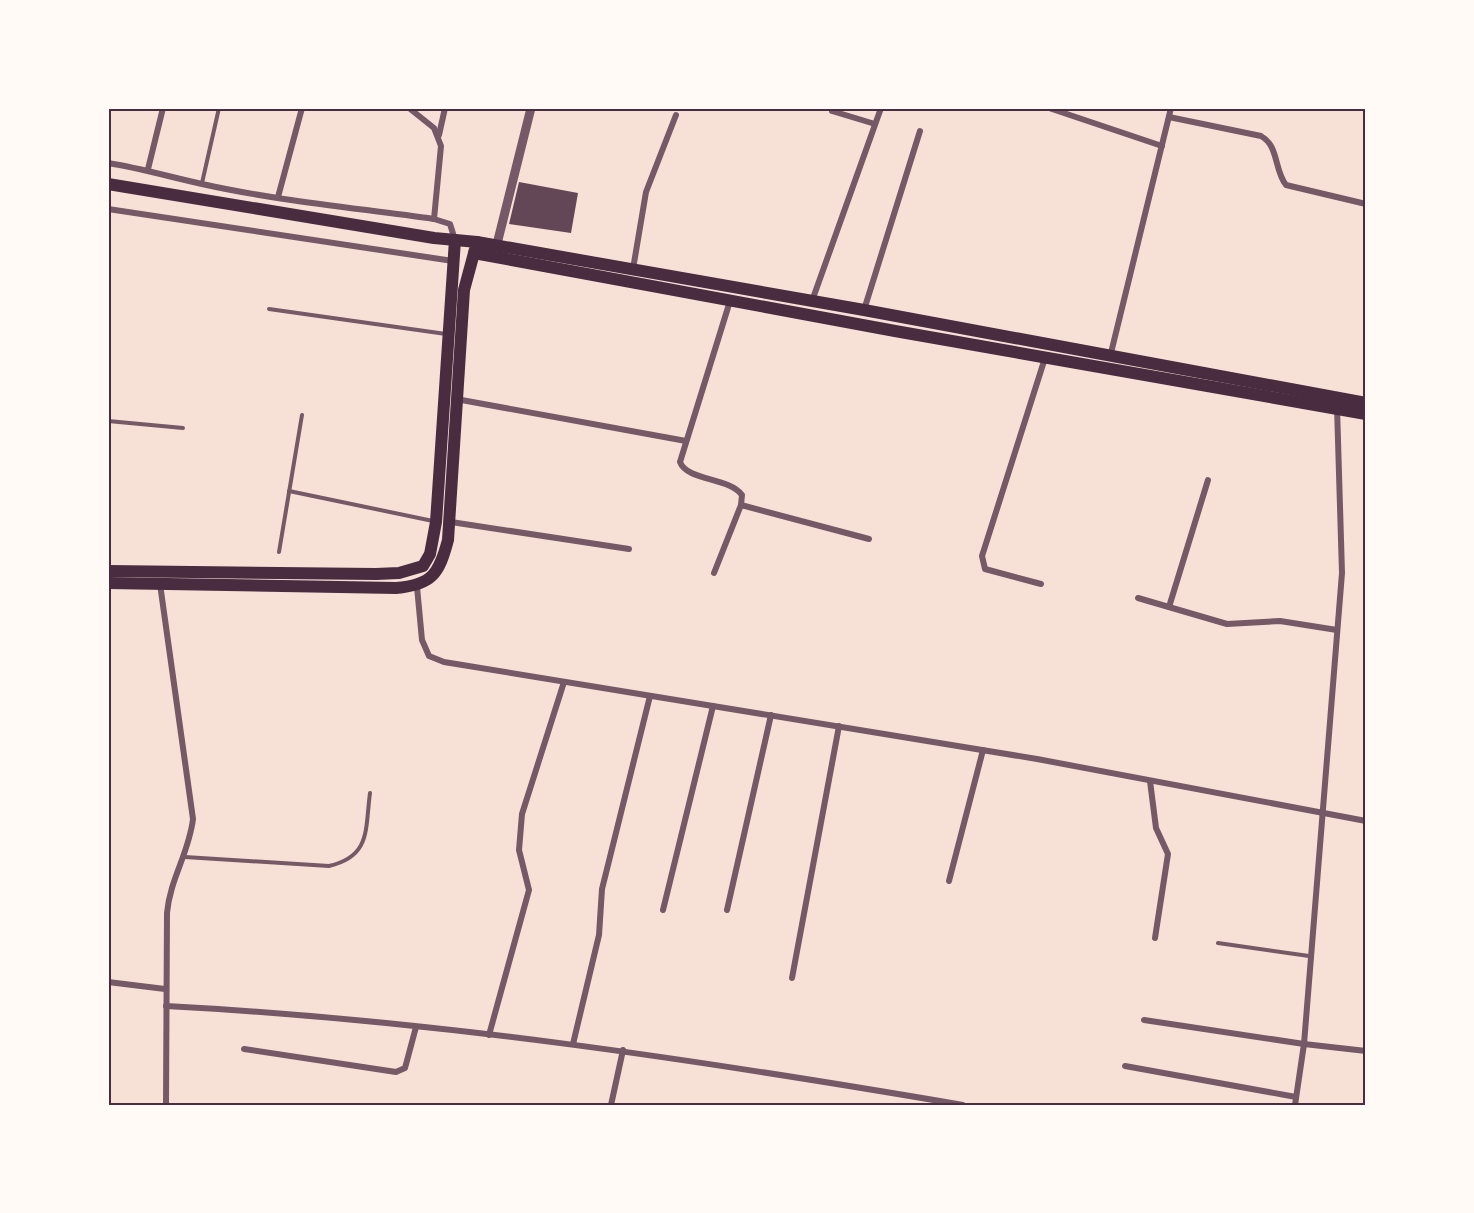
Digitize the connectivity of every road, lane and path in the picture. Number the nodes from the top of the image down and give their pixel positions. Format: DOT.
graph roads {
  1 [pos="163,108"];
  2 [pos="219,108"];
  3 [pos="302,108"];
  4 [pos="409,108"];
  5 [pos="445,108"];
  6 [pos="531,108"];
  7 [pos="881,108"];
  8 [pos="1049,108"];
  9 [pos="1172,108"];
  10 [pos="832,111"];
  11 [pos="676,116"];
  12 [pos="1169,117"];
  13 [pos="875,124"];
  14 [pos="920,131"];
  15 [pos="439,135"];
  16 [pos="1162,146"];
  17 [pos="108,163"];
  18 [pos="148,169"];
  19 [pos="108,184"];
  20 [pos="202,184"];
  21 [pos="278,197"];
  22 [pos="1366,204"];
  23 [pos="108,208"];
  24 [pos="434,219"];
  25 [pos="497,244"];
  26 [pos="475,248"];
  27 [pos="454,250"];
  28 [pos="633,269"];
  29 [pos="730,301"];
  30 [pos="812,301"];
  31 [pos="269,309"];
  32 [pos="864,310"];
  33 [pos="454,335"];
  34 [pos="1110,357"];
  35 [pos="1045,358"];
  36 [pos="455,399"];
  37 [pos="1337,403"];
  38 [pos="1366,403"];
  39 [pos="1366,414"];
  40 [pos="302,416"];
  41 [pos="108,421"];
  42 [pos="183,428"];
  43 [pos="686,441"];
  44 [pos="1208,480"];
  45 [pos="290,491"];
  46 [pos="741,505"];
  47 [pos="436,522"];
  48 [pos="451,522"];
  49 [pos="869,539"];
  50 [pos="629,549"];
  51 [pos="279,552"];
  52 [pos="108,571"];
  53 [pos="714,573"];
  54 [pos="108,583"];
  55 [pos="160,584"];
  56 [pos="1041,584"];
  57 [pos="417,587"];
  58 [pos="1138,598"];
  59 [pos="1169,608"];
  60 [pos="1337,630"];
  61 [pos="564,682"];
  62 [pos="650,696"];
  63 [pos="713,706"];
  64 [pos="771,715"];
  65 [pos="839,726"];
  66 [pos="983,750"];
  67 [pos="1150,781"];
  68 [pos="370,793"];
  69 [pos="1322,814"];
  70 [pos="1366,821"];
  71 [pos="185,857"];
  72 [pos="950,881"];
  73 [pos="663,910"];
  74 [pos="727,910"];
  75 [pos="1155,938"];
  76 [pos="1218,943"];
  77 [pos="1309,956"];
  78 [pos="792,978"];
  79 [pos="108,982"];
  80 [pos="165,989"];
  81 [pos="166,1006"];
  82 [pos="1144,1020"];
  83 [pos="416,1027"];
  84 [pos="489,1035"];
  85 [pos="573,1044"];
  86 [pos="1304,1044"];
  87 [pos="244,1049"];
  88 [pos="623,1050"];
  89 [pos="1366,1051"];
  90 [pos="1125,1066"];
  91 [pos="1296,1097"];
  92 [pos="166,1105"];
  93 [pos="611,1105"];
  94 [pos="959,1105"];
  95 [pos="1295,1105"];
  1 -- 18 [label="street"];
  2 -- 20 [label="lane"];
  3 -- 21 [label="street"];
  4 -- 15 [label="street"];
  5 -- 15 [label="street"];
  6 -- 25 [label="street"];
  7 -- 13 [label="street"];
  8 -- 16 [label="street"];
  9 -- 12 [label="street"];
  10 -- 13 [label="street"];
  11 -- 28 [label="street"];
  12 -- 16 [label="street"];
  12 -- 22 [label="street"];
  13 -- 30 [label="street"];
  14 -- 32 [label="street"];
  15 -- 24 [label="street"];
  16 -- 34 [label="street"];
  17 -- 18 [label="street"];
  18 -- 20 [label="street"];
  19 -- 27 [label="main road"];
  20 -- 21 [label="street"];
  21 -- 24 [label="street"];
  23 -- 27 [label="street"];
  24 -- 27 [label="street"];
  25 -- 26 [label="main road"];
  25 -- 28 [label="main road"];
  26 -- 27 [label="main road"];
  26 -- 29 [label="main road"];
  26 -- 33 [label="main road"];
  27 -- 33 [label="main road"];
  28 -- 30 [label="main road"];
  29 -- 35 [label="main road"];
  29 -- 43 [label="street"];
  30 -- 32 [label="main road"];
  31 -- 33 [label="lane"];
  32 -- 34 [label="main road"];
  33 -- 36 [label="main road"];
  33 -- 47 [label="main road"];
  34 -- 37 [label="main road"];
  35 -- 37 [label="main road"];
  35 -- 56 [label="street"];
  36 -- 43 [label="street"];
  36 -- 48 [label="main road"];
  37 -- 38 [label="main road"];
  37 -- 39 [label="main road"];
  37 -- 60 [label="street"];
  40 -- 45 [label="lane"];
  41 -- 42 [label="lane"];
  43 -- 46 [label="street"];
  44 -- 59 [label="street"];
  45 -- 47 [label="lane"];
  45 -- 51 [label="lane"];
  46 -- 49 [label="street"];
  46 -- 53 [label="street"];
  47 -- 52 [label="main road"];
  48 -- 50 [label="street"];
  48 -- 57 [label="main road"];
  54 -- 55 [label="main road"];
  55 -- 57 [label="main road"];
  55 -- 71 [label="street"];
  57 -- 61 [label="street"];
  58 -- 59 [label="street"];
  59 -- 60 [label="street"];
  60 -- 69 [label="street"];
  61 -- 62 [label="street"];
  61 -- 84 [label="street"];
  62 -- 63 [label="street"];
  62 -- 85 [label="street"];
  63 -- 64 [label="street"];
  63 -- 73 [label="street"];
  64 -- 65 [label="street"];
  64 -- 74 [label="street"];
  65 -- 66 [label="street"];
  65 -- 78 [label="street"];
  66 -- 67 [label="street"];
  66 -- 72 [label="street"];
  67 -- 69 [label="street"];
  67 -- 75 [label="street"];
  68 -- 71 [label="lane"];
  69 -- 70 [label="street"];
  69 -- 77 [label="street"];
  71 -- 80 [label="street"];
  76 -- 77 [label="lane"];
  77 -- 86 [label="street"];
  79 -- 80 [label="street"];
  80 -- 81 [label="street"];
  81 -- 83 [label="street"];
  81 -- 92 [label="street"];
  82 -- 86 [label="street"];
  83 -- 84 [label="street"];
  83 -- 87 [label="street"];
  84 -- 85 [label="street"];
  85 -- 88 [label="street"];
  86 -- 89 [label="street"];
  86 -- 91 [label="street"];
  88 -- 93 [label="street"];
  88 -- 94 [label="street"];
  90 -- 91 [label="street"];
  91 -- 95 [label="street"];
}
